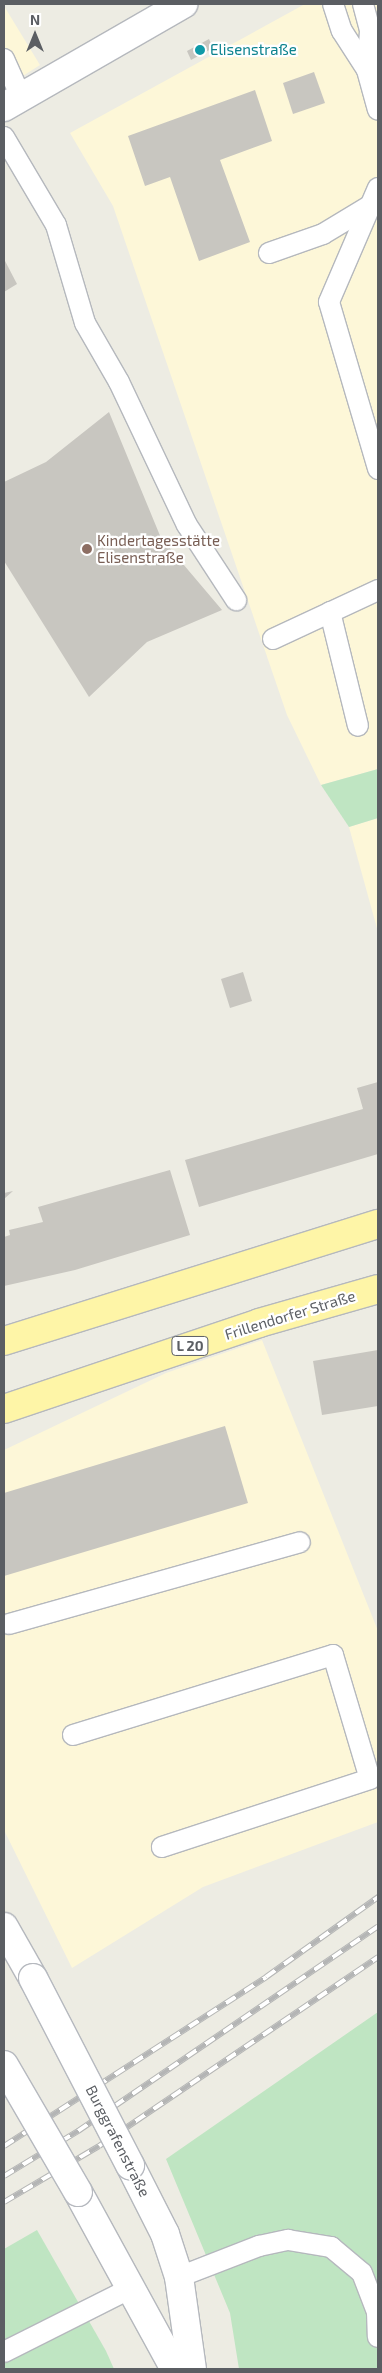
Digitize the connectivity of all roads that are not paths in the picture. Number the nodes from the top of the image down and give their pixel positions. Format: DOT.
graph roads {
  1 [pos="183,4"];
  2 [pos="333,4"];
  3 [pos="363,4"];
  4 [pos="4,59"];
  5 [pos="367,70"];
  6 [pos="12,102"];
  7 [pos="378,110"];
  8 [pos="4,137"];
  9 [pos="375,197"];
  10 [pos="269,253"];
  11 [pos="377,458"];
  12 [pos="378,590"];
  13 [pos="236,600"];
  14 [pos="330,612"];
  15 [pos="274,639"];
  16 [pos="358,726"];
  17 [pos="378,1224"];
  18 [pos="378,1289"];
  19 [pos="4,1341"];
  20 [pos="4,1409"];
  21 [pos="300,1542"];
  22 [pos="9,1624"];
  23 [pos="73,1735"];
  24 [pos="162,1847"];
  25 [pos="4,1927"];
  26 [pos="4,2065"];
  27 [pos="179,2277"];
  28 [pos="129,2288"];
  29 [pos="378,2337"];
  30 [pos="4,2352"];
  31 [pos="175,2369"];
  32 [pos="192,2369"];
  1 -- 6 [label="main road"];
  2 -- 5 [label="lane"];
  3 -- 5 [label="lane"];
  4 -- 6 [label="lane"];
  5 -- 7 [label="lane"];
  8 -- 13 [label="lane"];
  9 -- 10 [label="lane"];
  9 -- 11 [label="lane"];
  12 -- 14 [label="lane"];
  14 -- 15 [label="lane"];
  14 -- 16 [label="lane"];
  17 -- 19 [label="main road"];
  18 -- 20 [label="main road, Frillendorfer Straße / L 20"];
  21 -- 22 [label="lane"];
  23 -- 24 [label="lane"];
  25 -- 27 [label="main road, Burggrafenstraße, bridge"];
  26 -- 28 [label="main road, bridge"];
  27 -- 29 [label="lane"];
  27 -- 32 [label="main road, Burggrafenstraße"];
  28 -- 30 [label="lane"];
  28 -- 31 [label="main road"];
}
